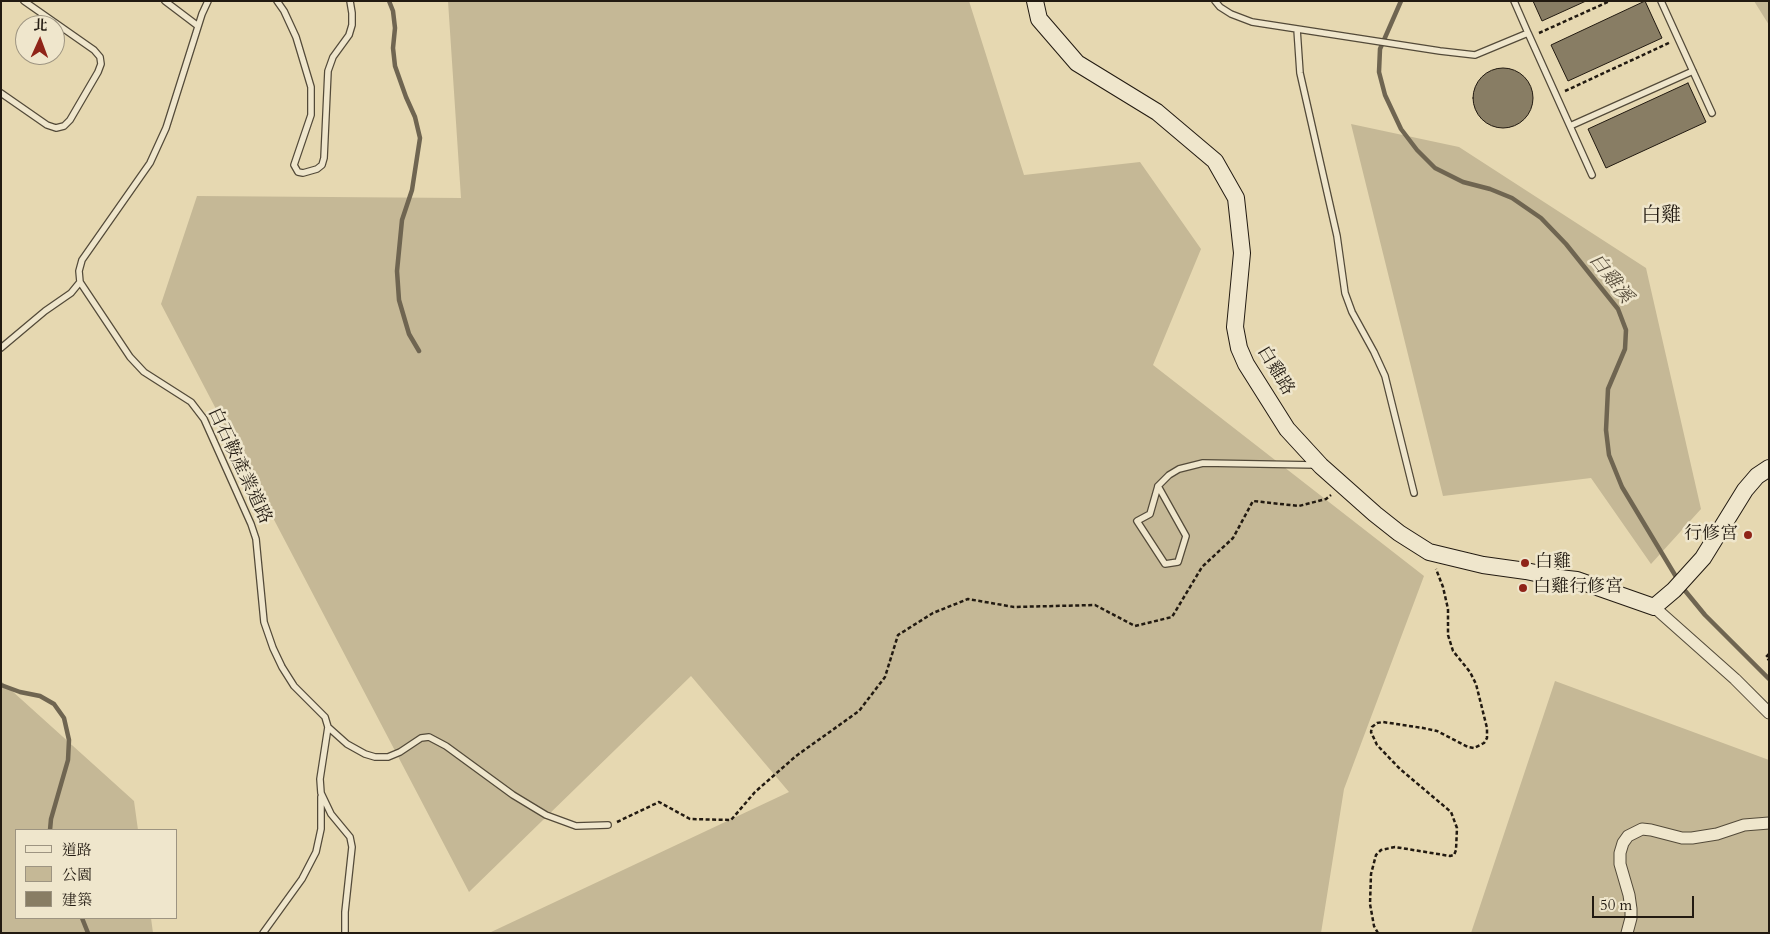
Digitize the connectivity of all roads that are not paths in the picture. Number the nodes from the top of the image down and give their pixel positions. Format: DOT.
graph roads {
  1 [pos="24,1"];
  2 [pos="165,1"];
  3 [pos="208,1"];
  4 [pos="277,1"];
  5 [pos="350,1"];
  6 [pos="1035,1"];
  7 [pos="1214,1"];
  8 [pos="1514,1"];
  9 [pos="1661,1"];
  10 [pos="198,26"];
  11 [pos="1297,29"];
  12 [pos="1529,35"];
  13 [pos="1693,71"];
  14 [pos="1,93"];
  15 [pos="1712,113"];
  16 [pos="1570,126"];
  17 [pos="1592,175"];
  18 [pos="80,282"];
  19 [pos="1,348"];
  20 [pos="1321,466"];
  21 [pos="1769,468"];
  22 [pos="1158,486"];
  23 [pos="1414,493"];
  24 [pos="1654,607"];
  25 [pos="1769,713"];
  26 [pos="328,727"];
  27 [pos="321,792"];
  28 [pos="1769,822"];
  29 [pos="608,825"];
  30 [pos="263,933"];
  31 [pos="345,933"];
  32 [pos="1627,933"];
  1 -- 14 [label="lane"];
  2 -- 10 [label="lane"];
  3 -- 10 [label="lane"];
  4 -- 5 [label="lane"];
  6 -- 20 [label="street, 白雞路"];
  7 -- 11 [label="lane"];
  8 -- 12 [label="lane"];
  9 -- 13 [label="lane"];
  10 -- 18 [label="lane"];
  11 -- 12 [label="lane"];
  11 -- 23 [label="lane"];
  12 -- 16 [label="lane"];
  13 -- 15 [label="lane"];
  13 -- 16 [label="lane"];
  16 -- 17 [label="lane"];
  18 -- 19 [label="lane"];
  18 -- 26 [label="lane, 白石鞍產業道路"];
  20 -- 22 [label="lane"];
  20 -- 24 [label="street, 白雞路"];
  21 -- 24 [label="street"];
  22 -- 22 [label="lane"];
  24 -- 25 [label="street"];
  26 -- 27 [label="lane"];
  26 -- 29 [label="lane, 白石鞍產業道路"];
  27 -- 30 [label="lane"];
  27 -- 31 [label="lane"];
  28 -- 32 [label="street"];
}
